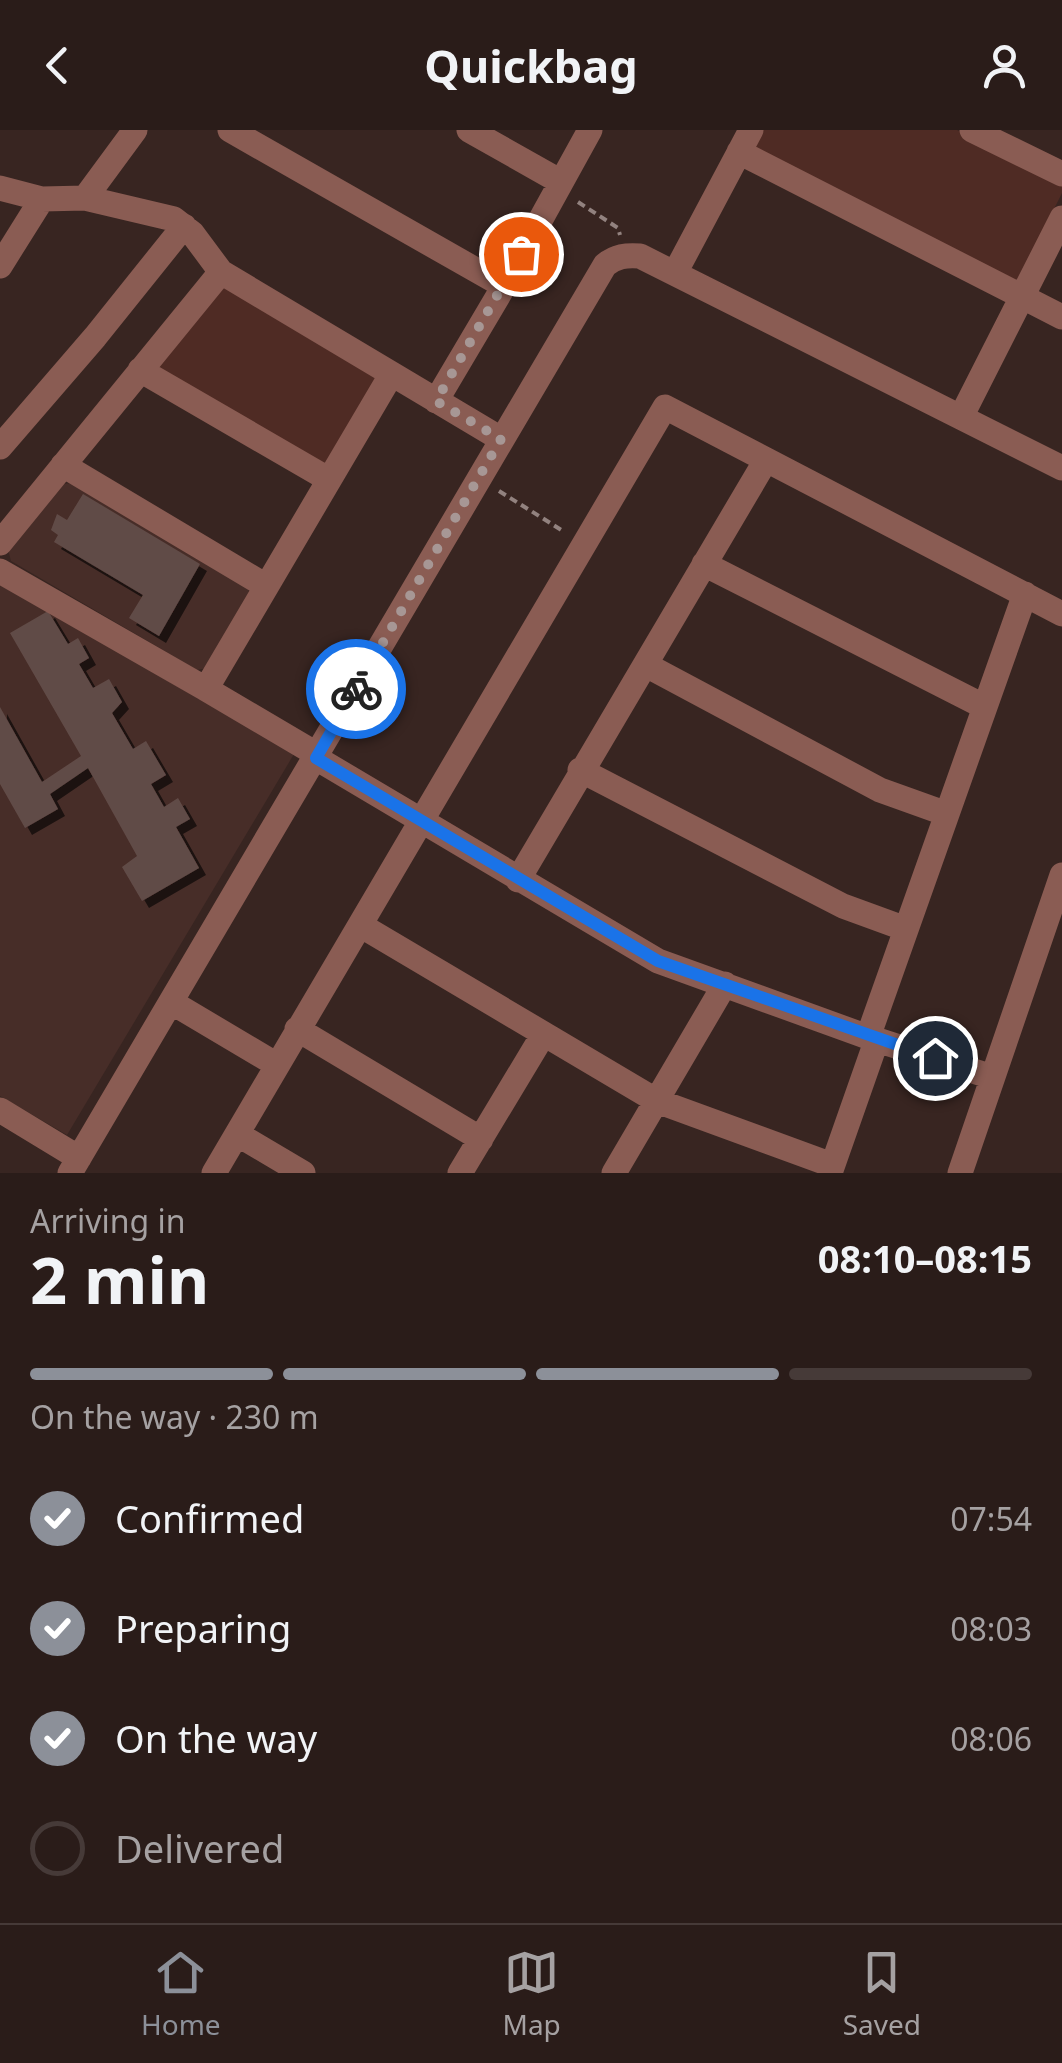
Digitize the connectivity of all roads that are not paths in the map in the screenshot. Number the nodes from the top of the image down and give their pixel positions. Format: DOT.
graph roads {
  1 [pos="134,130"];
  2 [pos="230,130"];
  3 [pos="469,130"];
  4 [pos="590,130"];
  5 [pos="972,130"];
  6 [pos="745,141"];
  7 [pos="1062,174"];
  8 [pos="559,186"];
  9 [pos="0,188"];
  10 [pos="85,198"];
  11 [pos="42,199"];
  12 [pos="1062,218"];
  13 [pos="184,226"];
  14 [pos="0,266"];
  15 [pos="220,272"];
  16 [pos="674,273"];
  17 [pos="504,286"];
  18 [pos="1020,296"];
  19 [pos="1062,317"];
  20 [pos="140,370"];
  21 [pos="391,375"];
  22 [pos="436,401"];
  23 [pos="961,417"];
  24 [pos="501,439"];
  25 [pos="2,442"];
  26 [pos="766,460"];
  27 [pos="63,464"];
  28 [pos="1062,468"];
  29 [pos="328,479"];
  30 [pos="0,543"];
  31 [pos="704,564"];
  32 [pos="0,571"];
  33 [pos="266,586"];
  34 [pos="1024,594"];
  35 [pos="1062,614"];
  36 [pos="646,666"];
  37 [pos="206,690"];
  38 [pos="984,707"];
  39 [pos="317,757"];
  40 [pos="580,770"];
  41 [pos="947,814"];
  42 [pos="420,821"];
  43 [pos="1062,874"];
  44 [pos="518,880"];
  45 [pos="360,925"];
  46 [pos="906,929"];
  47 [pos="725,984"];
  48 [pos="172,1002"];
  49 [pos="298,1030"];
  50 [pos="542,1035"];
  51 [pos="873,1038"];
  52 [pos="277,1065"];
  53 [pos="992,1077"];
  54 [pos="657,1101"];
  55 [pos="0,1110"];
  56 [pos="237,1134"];
  57 [pos="481,1139"];
  58 [pos="75,1165"];
  59 [pos="831,1169"];
  60 [pos="214,1173"];
  61 [pos="303,1173"];
  62 [pos="460,1173"];
  63 [pos="614,1173"];
  64 [pos="960,1173"];
  1 -- 10 [label="street"];
  2 -- 17 [label="street"];
  3 -- 8 [label="street"];
  4 -- 8 [label="street"];
  5 -- 7 [label="street"];
  6 -- 16 [label="street"];
  6 -- 18 [label="street"];
  8 -- 17 [label="street"];
  9 -- 11 [label="street"];
  10 -- 11 [label="street"];
  10 -- 13 [label="street"];
  11 -- 14 [label="street"];
  12 -- 18 [label="street"];
  13 -- 15 [label="street"];
  13 -- 25 [label="street"];
  15 -- 20 [label="street"];
  15 -- 21 [label="street"];
  16 -- 23 [label="street"];
  16 -- 24 [label="street"];
  17 -- 22 [label="street"];
  18 -- 19 [label="street"];
  18 -- 23 [label="street"];
  20 -- 27 [label="street"];
  20 -- 29 [label="street"];
  21 -- 22 [label="street"];
  21 -- 29 [label="street"];
  22 -- 24 [label="street"];
  23 -- 28 [label="street"];
  24 -- 39 [label="street"];
  26 -- 31 [label="street"];
  26 -- 34 [label="street"];
  26 -- 42 [label="street"];
  27 -- 30 [label="street"];
  27 -- 33 [label="street"];
  29 -- 33 [label="street"];
  31 -- 36 [label="street"];
  31 -- 38 [label="street"];
  32 -- 37 [label="street"];
  33 -- 37 [label="street"];
  34 -- 35 [label="street"];
  34 -- 38 [label="street"];
  36 -- 40 [label="street"];
  36 -- 41 [label="street"];
  37 -- 39 [label="street"];
  38 -- 41 [label="street"];
  39 -- 42 [label="street"];
  39 -- 48 [label="street"];
  40 -- 44 [label="street"];
  40 -- 46 [label="street"];
  41 -- 46 [label="street"];
  42 -- 44 [label="street"];
  42 -- 45 [label="street"];
  43 -- 53 [label="street"];
  44 -- 47 [label="street"];
  45 -- 49 [label="street"];
  45 -- 50 [label="street"];
  46 -- 51 [label="street"];
  47 -- 51 [label="street"];
  47 -- 54 [label="street"];
  48 -- 52 [label="street"];
  48 -- 58 [label="street"];
  49 -- 52 [label="street"];
  49 -- 57 [label="street"];
  50 -- 54 [label="street"];
  50 -- 57 [label="street"];
  51 -- 53 [label="street"];
  51 -- 59 [label="street"];
  52 -- 56 [label="street"];
  53 -- 64 [label="street"];
  54 -- 59 [label="street"];
  54 -- 63 [label="street"];
  55 -- 58 [label="street"];
  56 -- 60 [label="street"];
  56 -- 61 [label="street"];
  57 -- 62 [label="street"];
}
